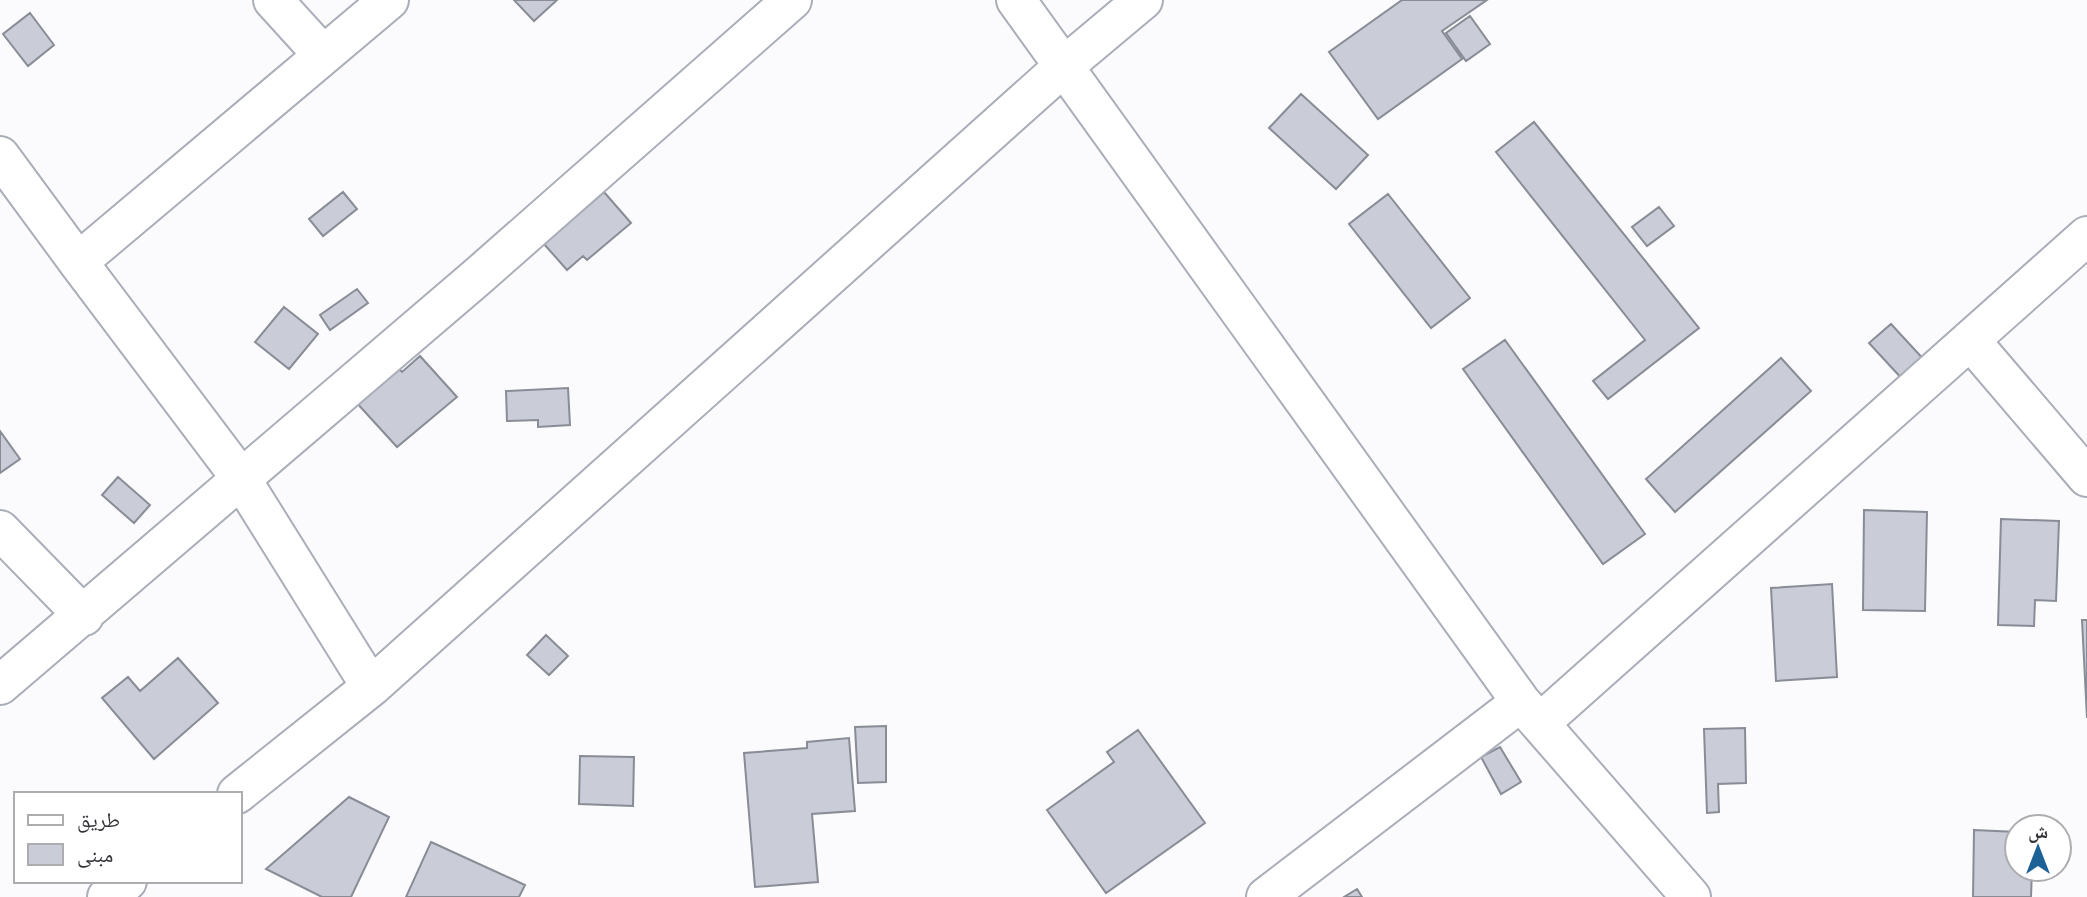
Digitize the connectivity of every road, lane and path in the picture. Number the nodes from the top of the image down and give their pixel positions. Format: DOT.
graph roads {
  1 [pos="273,0"];
  2 [pos="388,0"];
  3 [pos="792,0"];
  4 [pos="1016,0"];
  5 [pos="1143,0"];
  6 [pos="323,55"];
  7 [pos="1063,67"];
  8 [pos="0,156"];
  9 [pos="2087,236"];
  10 [pos="78,262"];
  11 [pos="1970,340"];
  12 [pos="240,477"];
  13 [pos="2087,477"];
  14 [pos="0,530"];
  15 [pos="84,616"];
  16 [pos="0,685"];
  17 [pos="371,687"];
  18 [pos="1531,713"];
  19 [pos="240,792"];
  20 [pos="124,883"];
  21 [pos="107,897"];
  22 [pos="1266,897"];
  23 [pos="1691,897"];
  1 -- 6 [label="street"];
  2 -- 6 [label="street"];
  3 -- 12 [label="street"];
  4 -- 7 [label="street"];
  5 -- 7 [label="street"];
  6 -- 10 [label="street"];
  7 -- 17 [label="street"];
  7 -- 18 [label="street"];
  8 -- 10 [label="street"];
  9 -- 11 [label="street"];
  10 -- 12 [label="street"];
  11 -- 13 [label="street"];
  11 -- 18 [label="street"];
  12 -- 15 [label="street"];
  12 -- 17 [label="street"];
  14 -- 15 [label="street"];
  15 -- 16 [label="street"];
  17 -- 19 [label="street"];
  18 -- 22 [label="street"];
  18 -- 23 [label="street"];
  20 -- 21 [label="street"];
}
